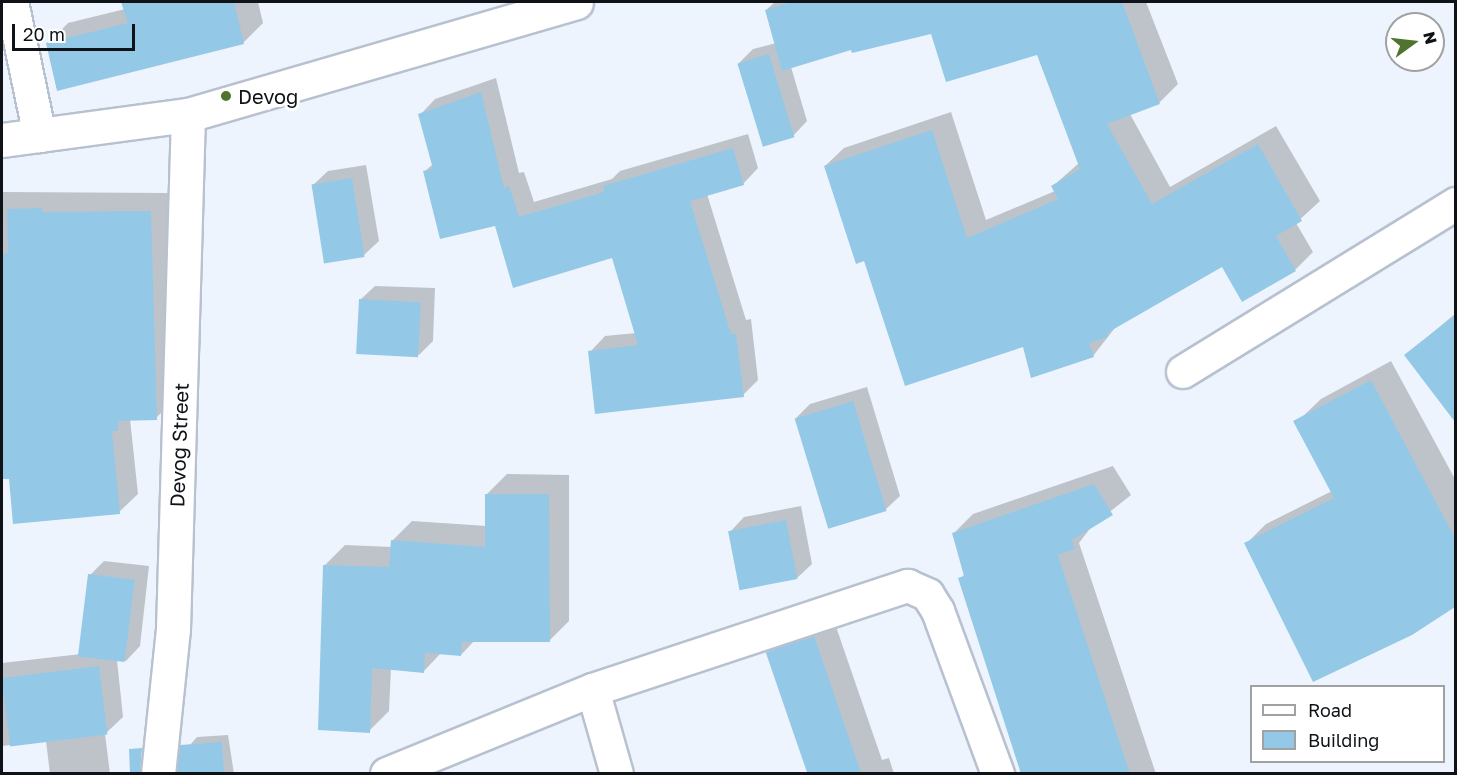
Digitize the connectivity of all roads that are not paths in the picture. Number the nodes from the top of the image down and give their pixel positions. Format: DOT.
graph roads {
  1 [pos="12,2"];
  2 [pos="576,2"];
  3 [pos="188,115"];
  4 [pos="40,136"];
  5 [pos="2,140"];
  6 [pos="1455,204"];
  7 [pos="1183,372"];
  8 [pos="593,690"];
  9 [pos="158,774"];
  10 [pos="387,774"];
  11 [pos="617,774"];
  12 [pos="998,774"];
  1 -- 4 [label="street"];
  2 -- 3 [label="street"];
  3 -- 4 [label="street"];
  3 -- 9 [label="street, Devog Street"];
  4 -- 5 [label="street"];
  6 -- 7 [label="street"];
  8 -- 10 [label="street"];
  8 -- 11 [label="street"];
  8 -- 12 [label="street"];
}
